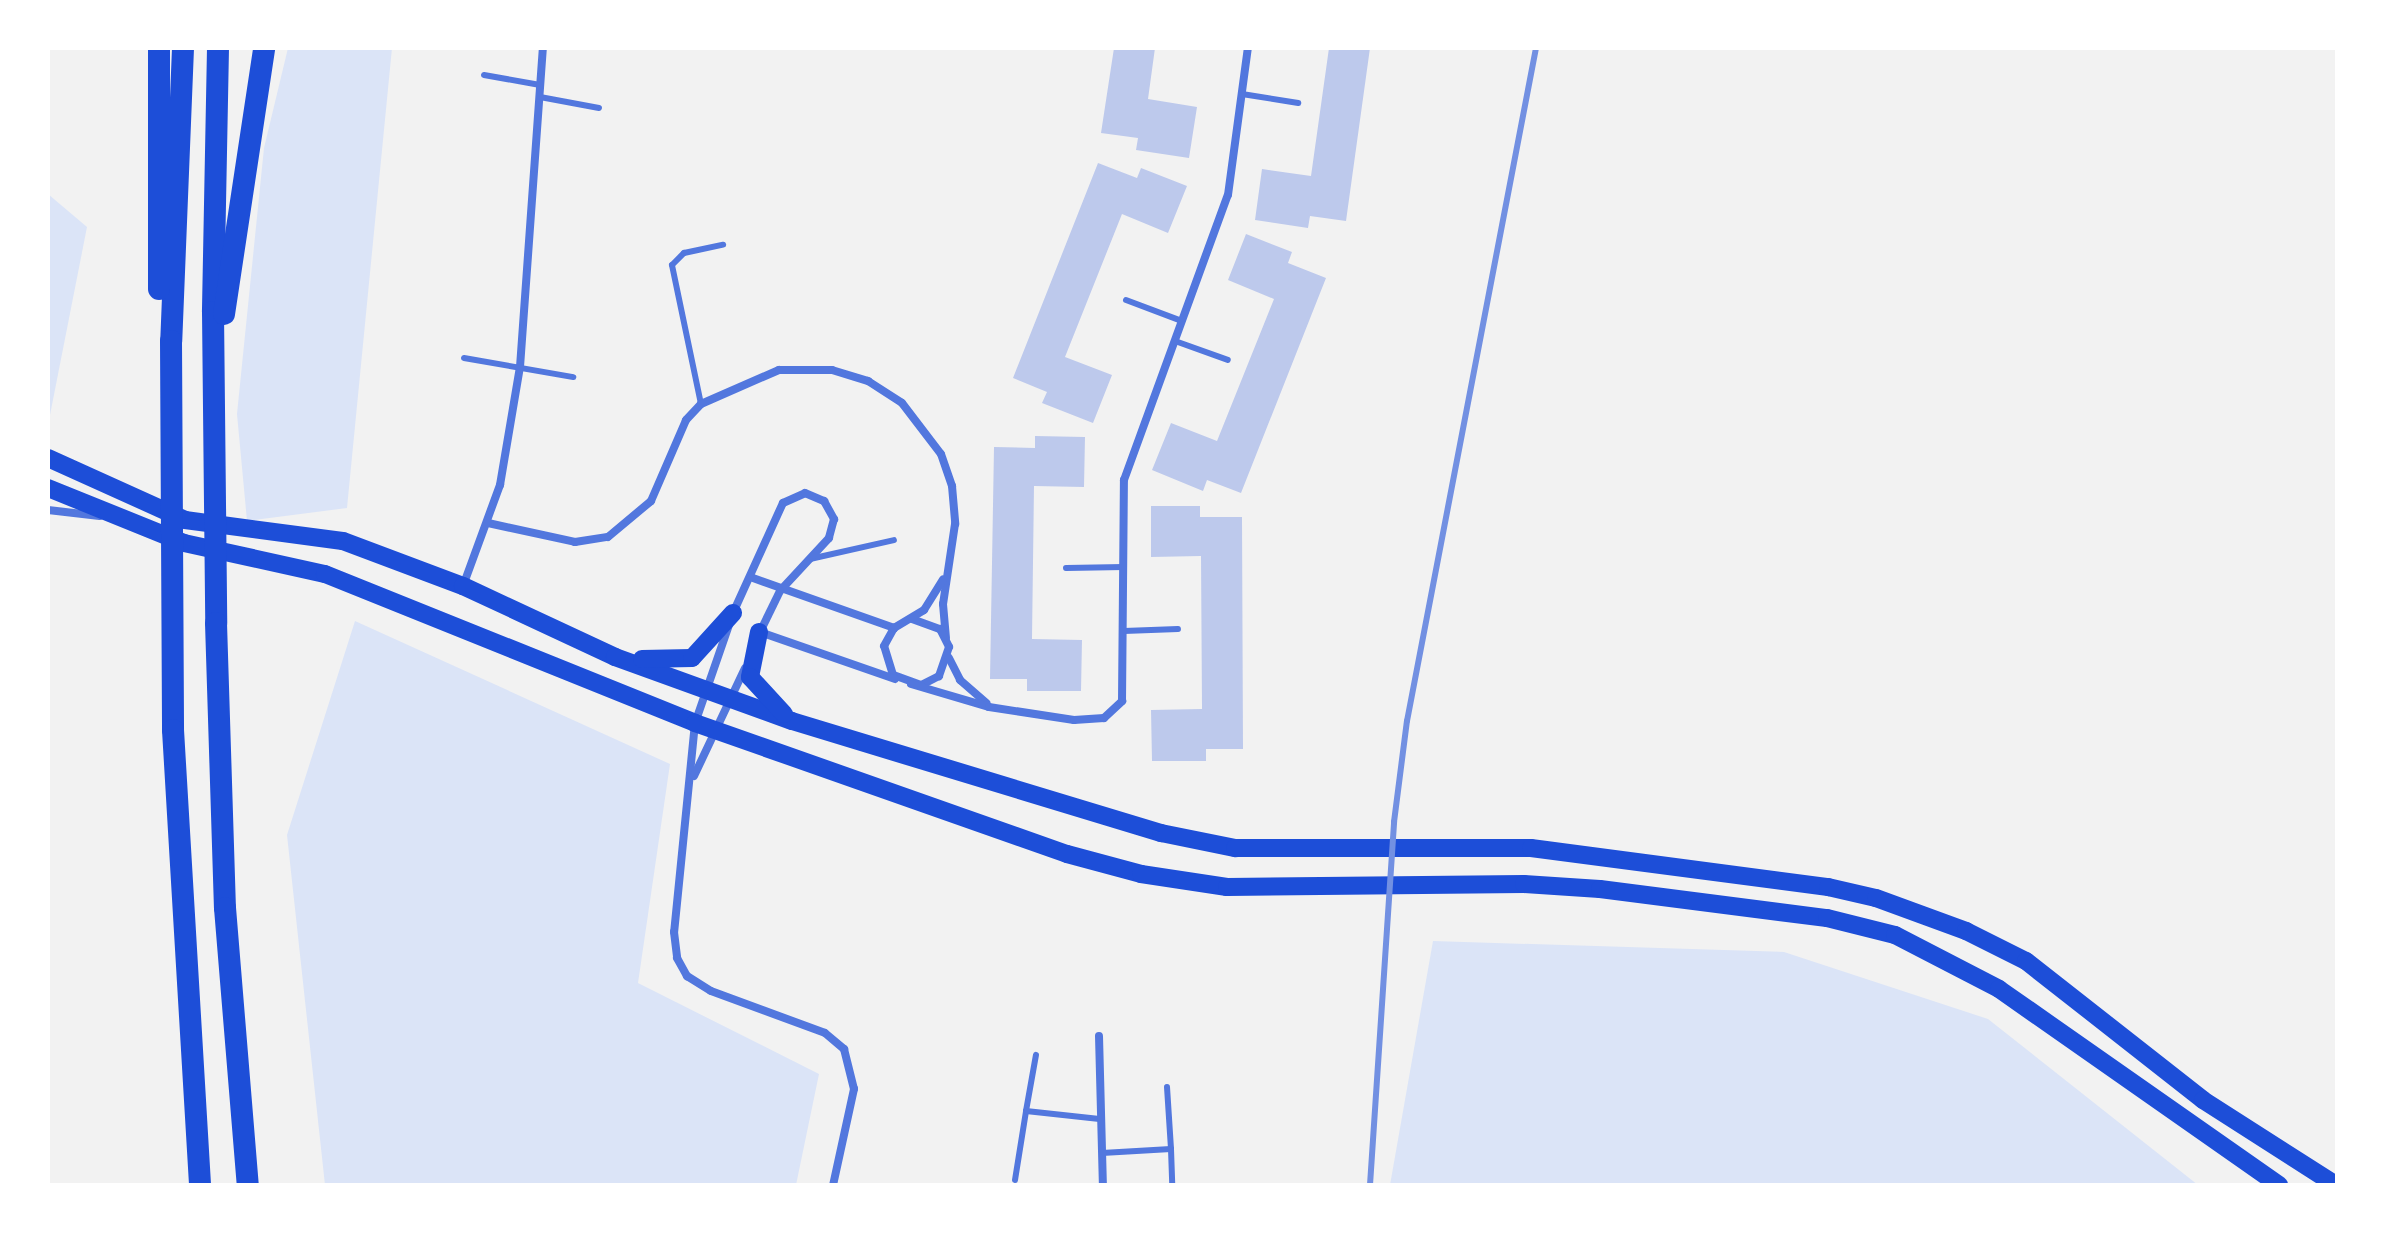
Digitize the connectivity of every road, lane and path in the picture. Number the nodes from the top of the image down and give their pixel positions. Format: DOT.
graph roads {
  1 [pos="159,48"];
  2 [pos="183,48"];
  3 [pos="218,48"];
  4 [pos="264,48"];
  5 [pos="543,48"];
  6 [pos="1248,48"];
  7 [pos="484,75"];
  8 [pos="540,85"];
  9 [pos="1242,94"];
  10 [pos="540,97"];
  11 [pos="1298,103"];
  12 [pos="599,108"];
  13 [pos="723,245"];
  14 [pos="1126,300"];
  15 [pos="1182,321"];
  16 [pos="171,341"];
  17 [pos="1175,341"];
  18 [pos="215,346"];
  19 [pos="464,358"];
  20 [pos="1228,360"];
  21 [pos="520,367"];
  22 [pos="573,377"];
  23 [pos="701,404"];
  24 [pos="48,458"];
  25 [pos="48,488"];
  26 [pos="48,510"];
  27 [pos="117,518"];
  28 [pos="488,523"];
  29 [pos="894,540"];
  30 [pos="810,559"];
  31 [pos="1124,567"];
  32 [pos="1066,568"];
  33 [pos="945,576"];
  34 [pos="753,578"];
  35 [pos="463,586"];
  36 [pos="780,591"];
  37 [pos="733,613"];
  38 [pos="912,619"];
  39 [pos="894,628"];
  40 [pos="1178,629"];
  41 [pos="1124,631"];
  42 [pos="759,632"];
  43 [pos="946,638"];
  44 [pos="615,657"];
  45 [pos="949,658"];
  46 [pos="901,681"];
  47 [pos="911,684"];
  48 [pos="707,688"];
  49 [pos="733,697"];
  50 [pos="989,707"];
  51 [pos="792,721"];
  52 [pos="695,723"];
  53 [pos="719,731"];
  54 [pos="694,776"];
  55 [pos="1099,1036"];
  56 [pos="1036,1055"];
  57 [pos="1167,1087"];
  58 [pos="1026,1111"];
  59 [pos="1100,1119"];
  60 [pos="1171,1149"];
  61 [pos="1102,1153"];
  62 [pos="1015,1180"];
  63 [pos="200,1185"];
  64 [pos="248,1185"];
  65 [pos="833,1185"];
  66 [pos="1103,1185"];
  67 [pos="1172,1185"];
  68 [pos="2279,1185"];
  69 [pos="2336,1185"];
  1 -- 16 [label="highway"];
  2 -- 16 [label="highway"];
  3 -- 18 [label="highway"];
  4 -- 18 [label="highway"];
  5 -- 8 [label="street"];
  6 -- 9 [label="street"];
  7 -- 8 [label="lane"];
  8 -- 10 [label="street"];
  9 -- 11 [label="lane"];
  9 -- 15 [label="street"];
  10 -- 12 [label="lane"];
  10 -- 21 [label="street"];
  13 -- 23 [label="lane"];
  14 -- 15 [label="lane"];
  15 -- 17 [label="street"];
  16 -- 63 [label="highway"];
  17 -- 20 [label="lane"];
  17 -- 31 [label="street"];
  18 -- 64 [label="highway"];
  19 -- 21 [label="lane"];
  21 -- 22 [label="lane"];
  21 -- 28 [label="street"];
  23 -- 28 [label="street"];
  23 -- 33 [label="street"];
  24 -- 35 [label="main road"];
  25 -- 27 [label="main road"];
  26 -- 27 [label="street"];
  27 -- 52 [label="main road"];
  28 -- 35 [label="street"];
  29 -- 30 [label="lane"];
  30 -- 34 [label="street"];
  30 -- 36 [label="street"];
  31 -- 32 [label="lane"];
  31 -- 41 [label="street"];
  33 -- 38 [label="street"];
  33 -- 43 [label="street"];
  34 -- 36 [label="street"];
  34 -- 37 [label="street"];
  35 -- 44 [label="main road"];
  36 -- 39 [label="street"];
  36 -- 42 [label="street"];
  37 -- 44 [label="main road"];
  37 -- 48 [label="street"];
  38 -- 39 [label="street"];
  38 -- 43 [label="street"];
  39 -- 46 [label="street"];
  40 -- 41 [label="lane"];
  41 -- 50 [label="street"];
  42 -- 46 [label="street"];
  42 -- 49 [label="street"];
  42 -- 51 [label="main road"];
  43 -- 45 [label="street"];
  44 -- 48 [label="main road"];
  45 -- 47 [label="street"];
  45 -- 50 [label="street"];
  46 -- 47 [label="street"];
  47 -- 50 [label="street"];
  48 -- 49 [label="main road"];
  48 -- 52 [label="street"];
  49 -- 51 [label="main road"];
  49 -- 53 [label="street"];
  51 -- 69 [label="main road"];
  52 -- 53 [label="main road"];
  52 -- 54 [label="street"];
  53 -- 54 [label="street"];
  53 -- 68 [label="main road"];
  54 -- 65 [label="street"];
  55 -- 59 [label="street"];
  56 -- 58 [label="lane"];
  57 -- 60 [label="lane"];
  58 -- 59 [label="lane"];
  58 -- 62 [label="lane"];
  59 -- 61 [label="street"];
  60 -- 61 [label="lane"];
  60 -- 67 [label="lane"];
  61 -- 66 [label="street"];
}
